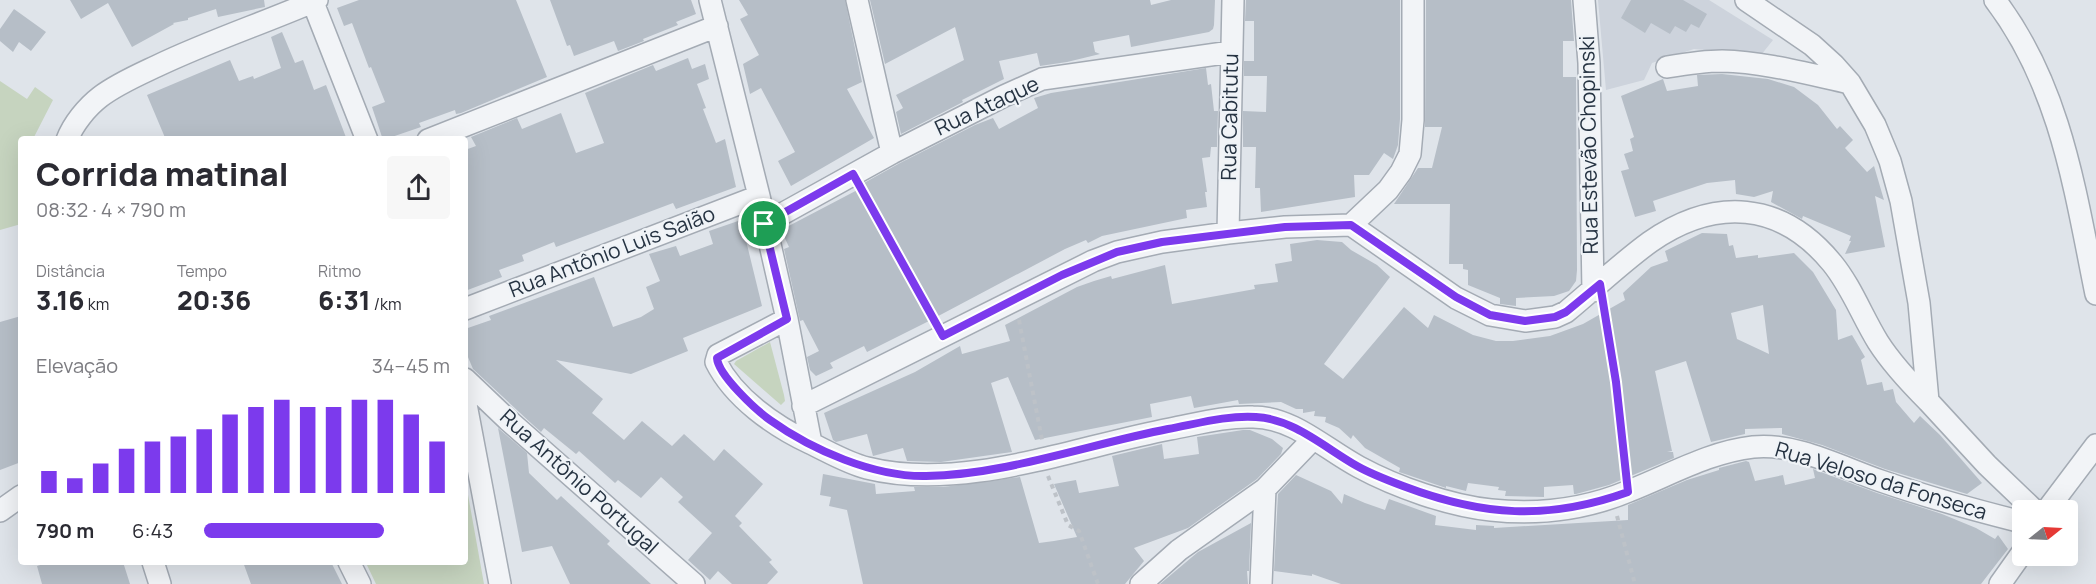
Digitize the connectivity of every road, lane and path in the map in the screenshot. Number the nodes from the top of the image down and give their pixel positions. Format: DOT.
graph roads {
  1 [pos="710,0"];
  2 [pos="857,0"];
  3 [pos="1233,0"];
  4 [pos="1413,0"];
  5 [pos="1584,0"];
  6 [pos="1746,0"];
  7 [pos="1995,0"];
  8 [pos="314,1"];
  9 [pos="717,26"];
  10 [pos="1231,52"];
  11 [pos="1667,67"];
  12 [pos="1850,83"];
  13 [pos="68,136"];
  14 [pos="365,136"];
  15 [pos="438,136"];
  16 [pos="892,153"];
  17 [pos="853,174"];
  18 [pos="759,196"];
  19 [pos="764,224"];
  20 [pos="1351,225"];
  21 [pos="1228,233"];
  22 [pos="1596,287"];
  23 [pos="2096,294"];
  24 [pos="1015,299"];
  25 [pos="468,308"];
  26 [pos="787,319"];
  27 [pos="943,336"];
  28 [pos="468,382"];
  29 [pos="1928,400"];
  30 [pos="803,406"];
  31 [pos="468,415"];
  32 [pos="1313,439"];
  33 [pos="812,444"];
  34 [pos="2096,445"];
  35 [pos="1043,458"];
  36 [pos="1265,489"];
  37 [pos="1620,495"];
  38 [pos="18,498"];
  39 [pos="2024,500"];
  40 [pos="2055,500"];
  41 [pos="0,511"];
  42 [pos="2012,520"];
  43 [pos="154,565"];
  44 [pos="350,565"];
  45 [pos="2013,566"];
  46 [pos="160,584"];
  47 [pos="360,584"];
  48 [pos="500,584"];
  49 [pos="694,584"];
  50 [pos="1098,584"];
  51 [pos="1141,584"];
  52 [pos="1262,584"];
  53 [pos="1635,584"];
  54 [pos="2000,584"];
  1 -- 9 [label="street"];
  2 -- 16 [label="street"];
  3 -- 10 [label="street, Rua Cabitutu"];
  4 -- 20 [label="street"];
  5 -- 22 [label="street, Rua Estevão Chopinski"];
  6 -- 12 [label="street"];
  7 -- 23 [label="street"];
  8 -- 13 [label="street"];
  8 -- 14 [label="street"];
  9 -- 15 [label="street"];
  9 -- 18 [label="street"];
  10 -- 16 [label="street, Rua Ataque"];
  10 -- 21 [label="street, Rua Cabitutu"];
  11 -- 12 [label="street"];
  12 -- 29 [label="street"];
  16 -- 17 [label="street, Rua Ataque"];
  17 -- 19 [label="street, Rua Ataque"];
  17 -- 27 [label="path"];
  18 -- 19 [label="street"];
  18 -- 25 [label="street, Rua Antônio Luis Saião"];
  19 -- 26 [label="street"];
  20 -- 21 [label="street"];
  20 -- 22 [label="street"];
  21 -- 24 [label="street"];
  22 -- 29 [label="street"];
  22 -- 37 [label="path"];
  24 -- 27 [label="street"];
  24 -- 35 [label="path"];
  26 -- 30 [label="street"];
  26 -- 33 [label="street, Rua Veloso da Fonseca"];
  27 -- 30 [label="street"];
  28 -- 49 [label="street, Rua Antônio Portugal"];
  29 -- 39 [label="street"];
  30 -- 33 [label="street"];
  31 -- 48 [label="street"];
  32 -- 35 [label="street, Rua Veloso da Fonseca"];
  32 -- 36 [label="street"];
  32 -- 37 [label="street, Rua Veloso da Fonseca"];
  33 -- 35 [label="street, Rua Veloso da Fonseca"];
  34 -- 40 [label="street"];
  35 -- 50 [label="path"];
  36 -- 51 [label="street"];
  36 -- 52 [label="street"];
  37 -- 42 [label="street, Rua Veloso da Fonseca"];
  37 -- 53 [label="path"];
  38 -- 41 [label="street"];
  43 -- 46 [label="street"];
  44 -- 47 [label="street"];
  45 -- 54 [label="street"];
}
